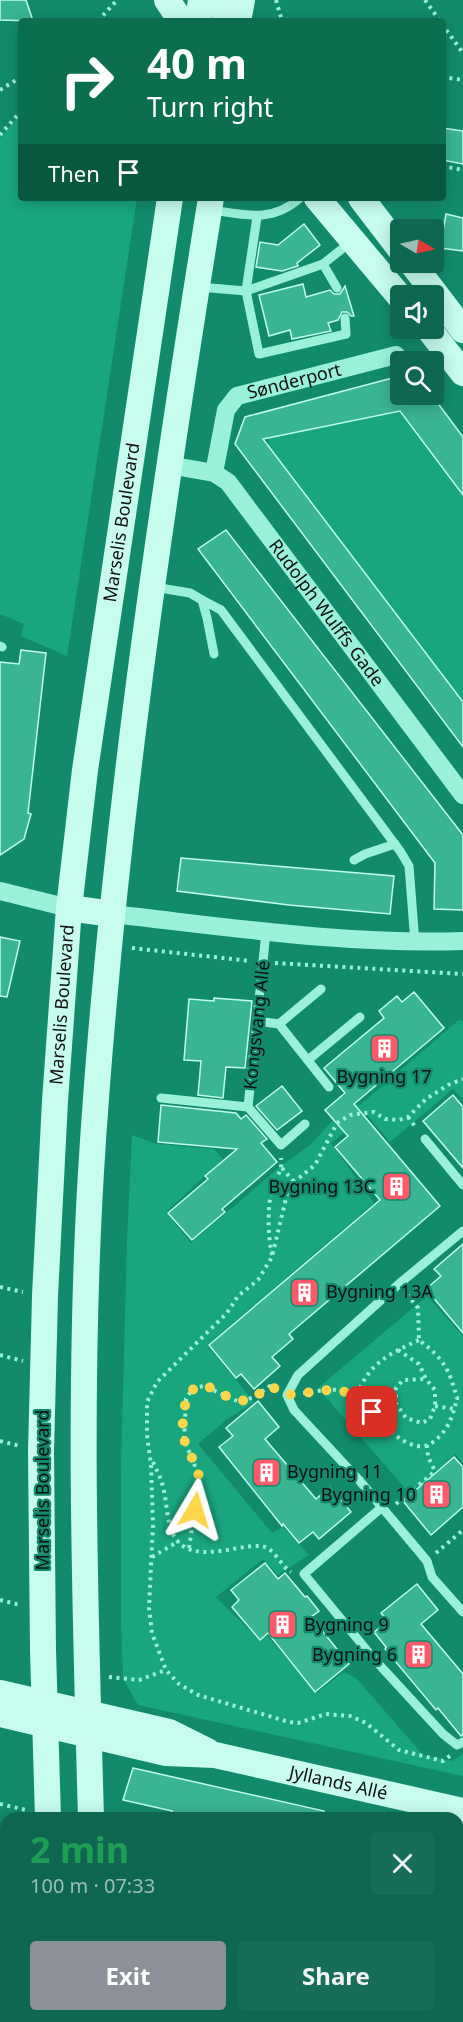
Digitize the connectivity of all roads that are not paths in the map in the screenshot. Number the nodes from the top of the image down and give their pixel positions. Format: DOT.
graph roads {
  1 [pos="166,0"];
  2 [pos="201,0"];
  3 [pos="216,0"];
  4 [pos="242,0"];
  5 [pos="180,18"];
  6 [pos="198,18"];
  7 [pos="229,18"];
  8 [pos="239,18"];
  9 [pos="171,201"];
  10 [pos="297,201"];
  11 [pos="319,201"];
  12 [pos="363,201"];
  13 [pos="210,204"];
  14 [pos="257,217"];
  15 [pos="390,236"];
  16 [pos="352,241"];
  17 [pos="323,264"];
  18 [pos="420,273"];
  19 [pos="390,285"];
  20 [pos="197,287"];
  21 [pos="337,288"];
  22 [pos="246,291"];
  23 [pos="345,318"];
  24 [pos="462,327"];
  25 [pos="437,339"];
  26 [pos="390,357"];
  27 [pos="463,373"];
  28 [pos="169,465"];
  29 [pos="214,473"];
  30 [pos="151,587"];
  31 [pos="202,600"];
  32 [pos="214,654"];
  33 [pos="463,795"];
  34 [pos="395,844"];
  35 [pos="354,860"];
  36 [pos="0,891"];
  37 [pos="69,908"];
  38 [pos="112,914"];
  39 [pos="266,932"];
  40 [pos="463,941"];
  41 [pos="415,943"];
  42 [pos="321,989"];
  43 [pos="360,1017"];
  44 [pos="257,1021"];
  45 [pos="279,1024"];
  46 [pos="308,1060"];
  47 [pos="329,1087"];
  48 [pos="161,1098"];
  49 [pos="248,1107"];
  50 [pos="305,1124"];
  51 [pos="425,1139"];
  52 [pos="463,1185"];
  53 [pos="463,1231"];
  54 [pos="381,1508"];
  55 [pos="463,1612"];
  56 [pos="0,1693"];
  57 [pos="0,1714"];
  58 [pos="45,1714"];
  59 [pos="88,1724"];
  60 [pos="460,1744"];
  61 [pos="463,1811"];
  62 [pos="48,1812"];
  63 [pos="91,1812"];
  1 -- 5 [label="main road"];
  2 -- 6 [label="main road"];
  3 -- 7 [label="main road"];
  4 -- 8 [label="main road"];
  9 -- 37 [label="main road, Marselis Boulevard"];
  10 -- 14 [label="lane"];
  11 -- 16 [label="main road"];
  12 -- 15 [label="main road"];
  13 -- 14 [label="lane"];
  13 -- 20 [label="main road"];
  14 -- 22 [label="lane"];
  16 -- 17 [label="lane"];
  16 -- 19 [label="main road"];
  17 -- 21 [label="lane"];
  17 -- 22 [label="lane"];
  18 -- 24 [label="main road"];
  20 -- 22 [label="lane"];
  20 -- 28 [label="main road"];
  22 -- 23 [label="lane"];
  25 -- 27 [label="main road"];
  26 -- 29 [label="street, Sønderport"];
  28 -- 29 [label="street"];
  28 -- 30 [label="main road"];
  29 -- 33 [label="street, Rudolph Wulffs Gade"];
  30 -- 31 [label="lane"];
  30 -- 38 [label="main road"];
  31 -- 32 [label="lane"];
  31 -- 34 [label="lane"];
  34 -- 35 [label="lane"];
  34 -- 41 [label="lane"];
  36 -- 37 [label="street"];
  37 -- 38 [label="main road"];
  37 -- 58 [label="main road, Marselis Boulevard"];
  38 -- 39 [label="street"];
  38 -- 59 [label="main road"];
  39 -- 41 [label="street"];
  39 -- 44 [label="lane, Kongsvang Allé"];
  40 -- 41 [label="street"];
  42 -- 45 [label="lane"];
  43 -- 46 [label="lane"];
  44 -- 45 [label="lane"];
  44 -- 49 [label="lane, Kongsvang Allé"];
  45 -- 46 [label="lane"];
  46 -- 47 [label="lane"];
  48 -- 49 [label="lane"];
  49 -- 50 [label="lane, Kongsvang Allé"];
  51 -- 52 [label="lane"];
  53 -- 54 [label="lane"];
  54 -- 55 [label="lane"];
  54 -- 60 [label="lane"];
  56 -- 58 [label="main road, Jyllands Allé"];
  57 -- 58 [label="main road, Jyllands Allé"];
  58 -- 59 [label="main road, Jyllands Allé"];
  58 -- 62 [label="main road, Marselis Boulevard"];
  59 -- 61 [label="main road, Jyllands Allé"];
  59 -- 63 [label="main road"];
}
